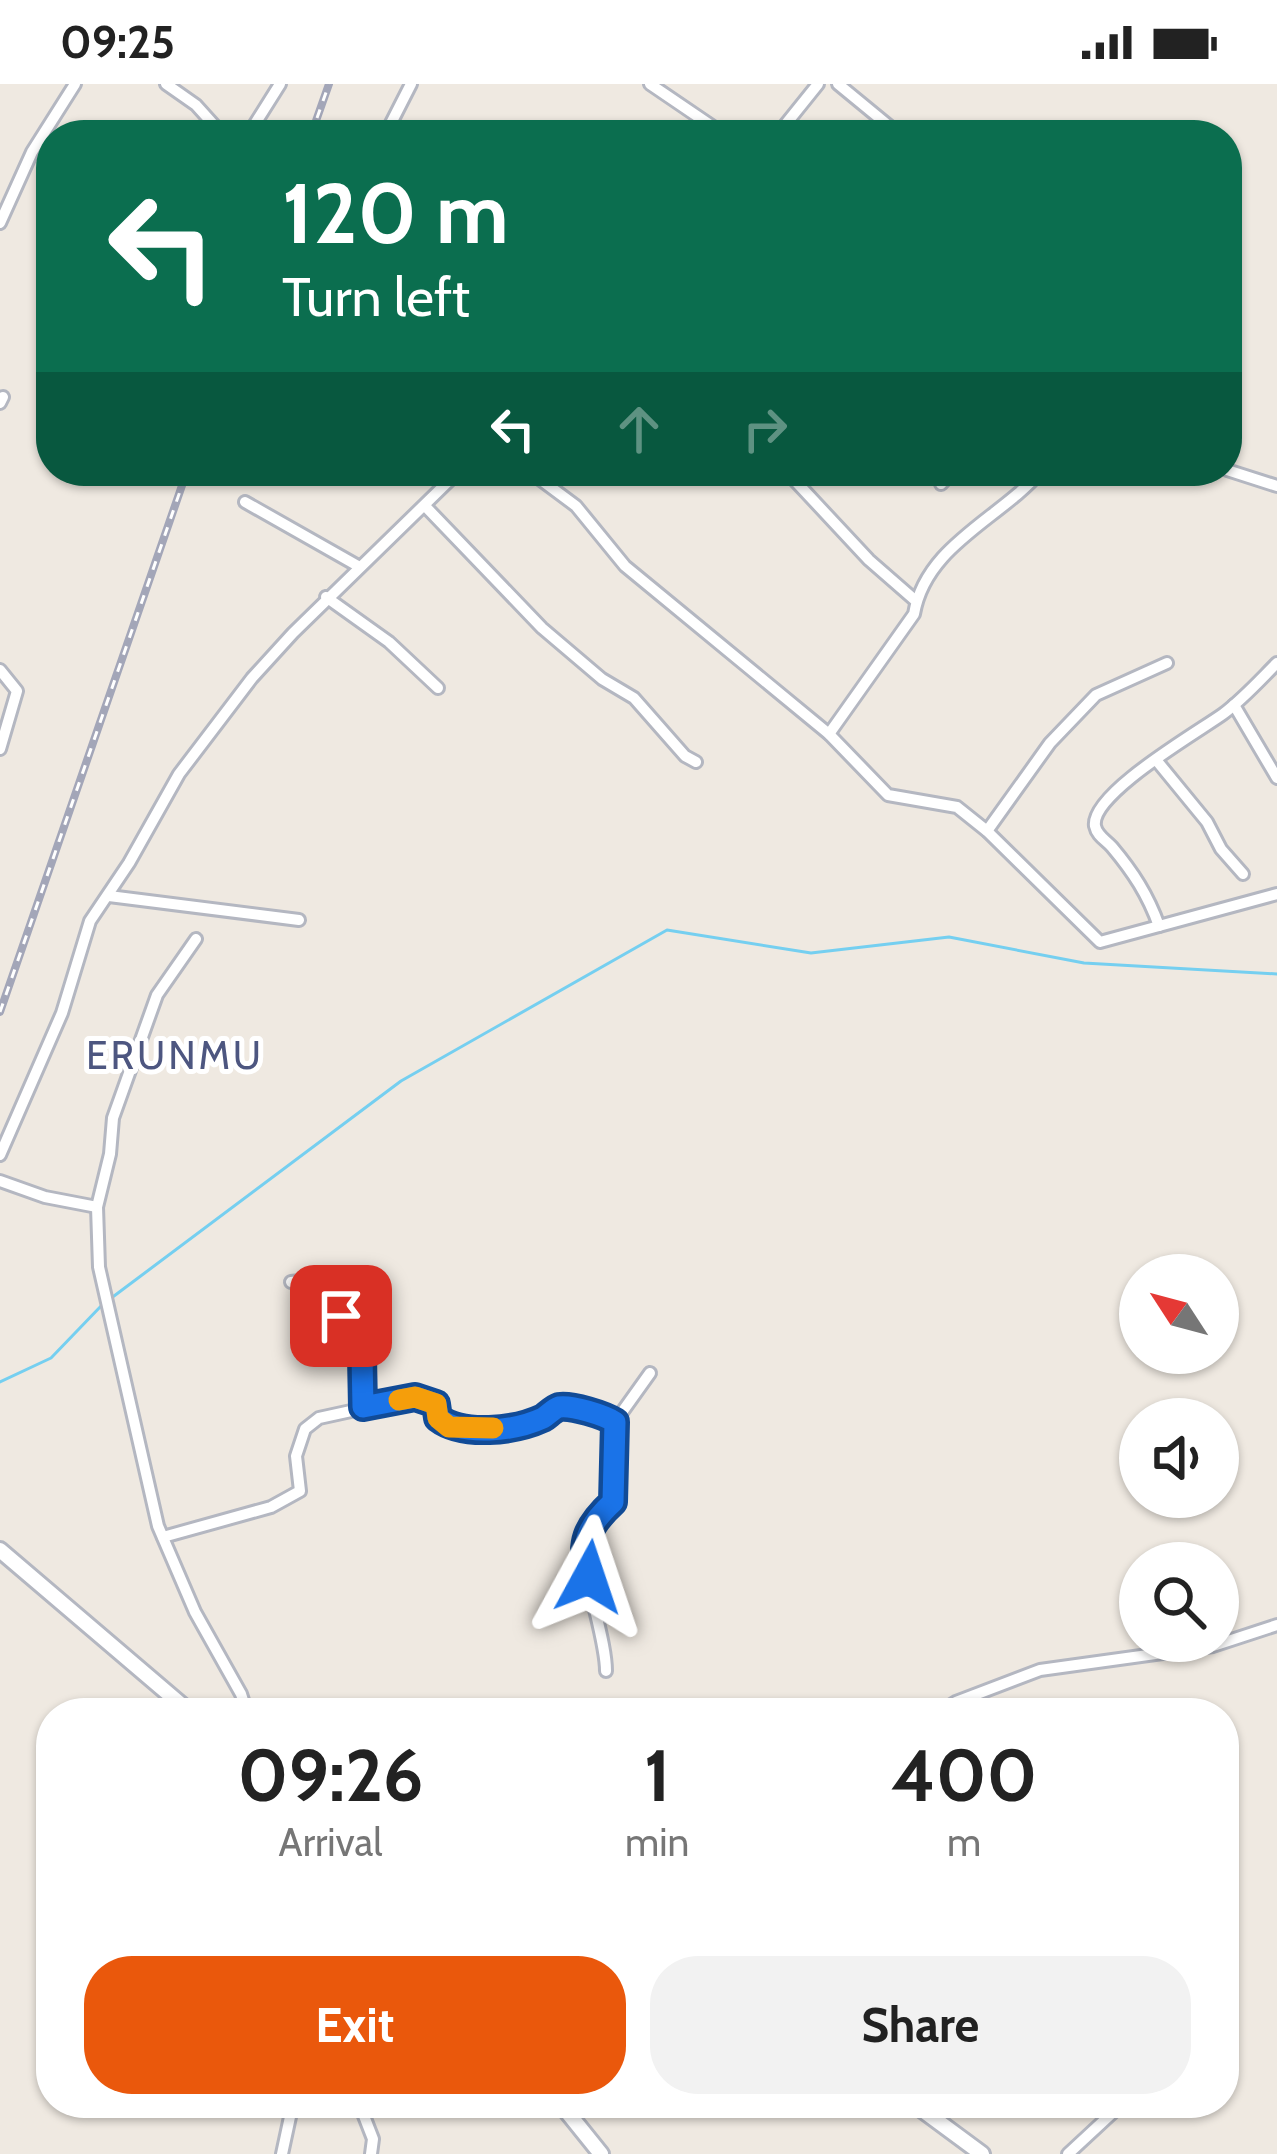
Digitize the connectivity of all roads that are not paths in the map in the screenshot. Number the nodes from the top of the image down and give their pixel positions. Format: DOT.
graph roads {
  1 [pos="75,84"];
  2 [pos="166,84"];
  3 [pos="280,84"];
  4 [pos="411,84"];
  5 [pos="650,84"];
  6 [pos="818,84"];
  7 [pos="838,84"];
  8 [pos="52,120"];
  9 [pos="208,120"];
  10 [pos="257,120"];
  11 [pos="393,120"];
  12 [pos="703,120"];
  13 [pos="789,120"];
  14 [pos="882,120"];
  15 [pos="36,146"];
  16 [pos="0,223"];
  17 [pos="1242,475"];
  18 [pos="444,486"];
  19 [pos="549,486"];
  20 [pos="800,486"];
  21 [pos="1029,486"];
  22 [pos="1277,486"];
  23 [pos="244,502"];
  24 [pos="425,506"];
  25 [pos="358,566"];
  26 [pos="326,597"];
  27 [pos="916,601"];
  28 [pos="1167,663"];
  29 [pos="1277,663"];
  30 [pos="0,670"];
  31 [pos="438,688"];
  32 [pos="1234,705"];
  33 [pos="829,734"];
  34 [pos="0,749"];
  35 [pos="1157,761"];
  36 [pos="696,762"];
  37 [pos="1277,778"];
  38 [pos="987,831"];
  39 [pos="1243,874"];
  40 [pos="1277,893"];
  41 [pos="109,896"];
  42 [pos="299,920"];
  43 [pos="1159,926"];
  44 [pos="196,938"];
  45 [pos="0,1155"];
  46 [pos="0,1180"];
  47 [pos="97,1207"];
  48 [pos="291,1282"];
  49 [pos="650,1373"];
  50 [pos="363,1407"];
  51 [pos="615,1422"];
  52 [pos="163,1537"];
  53 [pos="0,1550"];
  54 [pos="1277,1624"];
  55 [pos="607,1671"];
  56 [pos="173,1698"];
  57 [pos="242,1698"];
  58 [pos="966,1698"];
  59 [pos="290,2118"];
  60 [pos="364,2118"];
  61 [pos="572,2118"];
  62 [pos="933,2118"];
  63 [pos="1107,2118"];
  64 [pos="282,2154"];
  65 [pos="371,2154"];
  66 [pos="601,2154"];
  67 [pos="982,2154"];
  68 [pos="1068,2154"];
  1 -- 8 [label="street"];
  2 -- 9 [label="street"];
  3 -- 10 [label="street"];
  4 -- 11 [label="street"];
  5 -- 12 [label="street"];
  6 -- 13 [label="street"];
  7 -- 14 [label="street"];
  15 -- 16 [label="street"];
  17 -- 22 [label="street"];
  18 -- 24 [label="street"];
  19 -- 33 [label="street"];
  20 -- 27 [label="street"];
  21 -- 27 [label="street"];
  23 -- 25 [label="street"];
  24 -- 25 [label="street"];
  24 -- 36 [label="street"];
  25 -- 26 [label="street"];
  26 -- 31 [label="street"];
  26 -- 41 [label="street"];
  27 -- 33 [label="street"];
  28 -- 38 [label="street"];
  29 -- 32 [label="street"];
  30 -- 34 [label="street"];
  32 -- 35 [label="street"];
  32 -- 37 [label="street"];
  33 -- 38 [label="street"];
  35 -- 39 [label="street"];
  35 -- 43 [label="street"];
  38 -- 43 [label="street"];
  40 -- 43 [label="street"];
  41 -- 42 [label="street"];
  41 -- 45 [label="street"];
  44 -- 47 [label="street"];
  46 -- 47 [label="street"];
  47 -- 52 [label="street"];
  48 -- 50 [label="street"];
  49 -- 51 [label="street"];
  50 -- 51 [label="street"];
  50 -- 52 [label="street"];
  51 -- 55 [label="street"];
  52 -- 57 [label="street"];
  53 -- 56 [label="street"];
  54 -- 58 [label="street"];
  59 -- 64 [label="street"];
  60 -- 65 [label="street"];
  61 -- 66 [label="street"];
  62 -- 67 [label="street"];
  63 -- 68 [label="street"];
}
